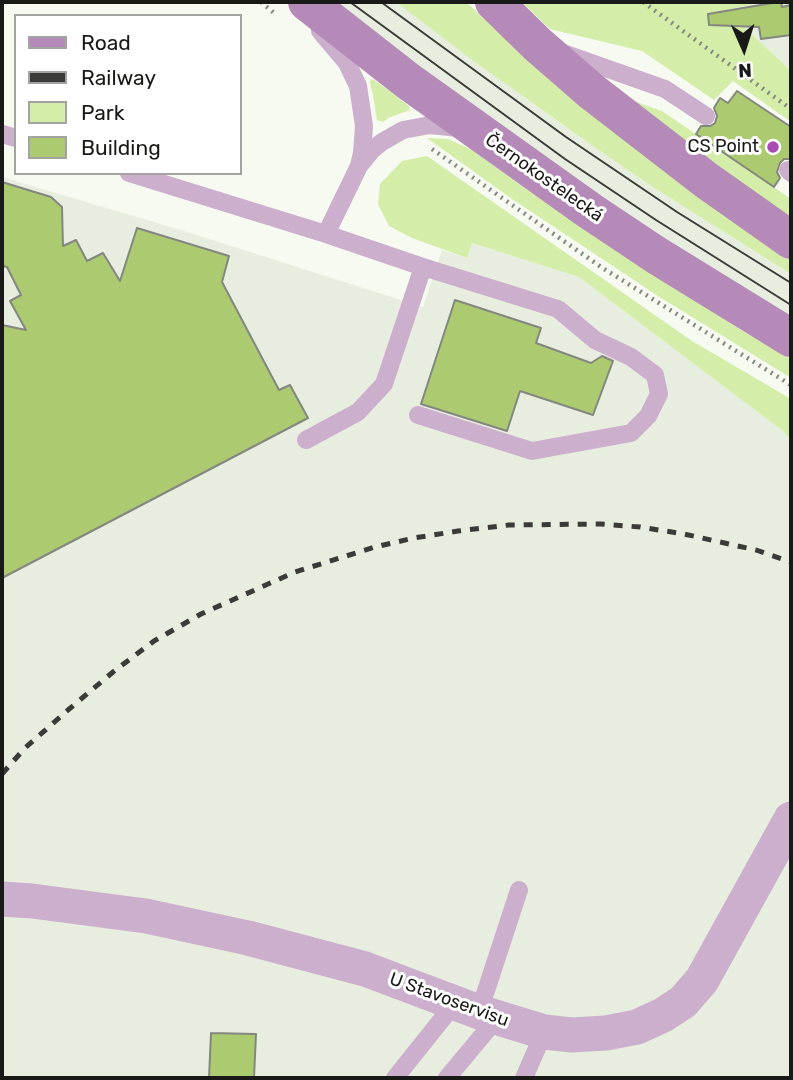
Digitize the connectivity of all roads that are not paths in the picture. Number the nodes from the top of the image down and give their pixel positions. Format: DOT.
graph roads {
  1 [pos="296,2"];
  2 [pos="307,2"];
  3 [pos="494,2"];
  4 [pos="537,44"];
  5 [pos="706,116"];
  6 [pos="482,135"];
  7 [pos="359,166"];
  8 [pos="135,175"];
  9 [pos="327,234"];
  10 [pos="791,240"];
  11 [pos="423,267"];
  12 [pos="791,338"];
  13 [pos="418,415"];
  14 [pos="306,440"];
  15 [pos="791,819"];
  16 [pos="519,890"];
  17 [pos="2,899"];
  18 [pos="477,1011"];
  19 [pos="544,1032"];
  20 [pos="395,1078"];
  21 [pos="447,1078"];
  22 [pos="524,1078"];
  1 -- 7 [label="lane"];
  2 -- 6 [label="main road, Černokostelecká"];
  3 -- 4 [label="main road"];
  4 -- 5 [label="lane"];
  4 -- 10 [label="main road"];
  6 -- 7 [label="lane"];
  6 -- 12 [label="main road, Černokostelecká"];
  7 -- 9 [label="lane"];
  8 -- 9 [label="lane"];
  9 -- 11 [label="lane"];
  11 -- 13 [label="lane"];
  11 -- 14 [label="lane"];
  15 -- 19 [label="street, U Stavoservisu"];
  16 -- 18 [label="lane"];
  17 -- 18 [label="street, U Stavoservisu"];
  18 -- 19 [label="street, U Stavoservisu"];
  18 -- 20 [label="lane"];
  18 -- 21 [label="lane"];
  19 -- 22 [label="lane"];
}
